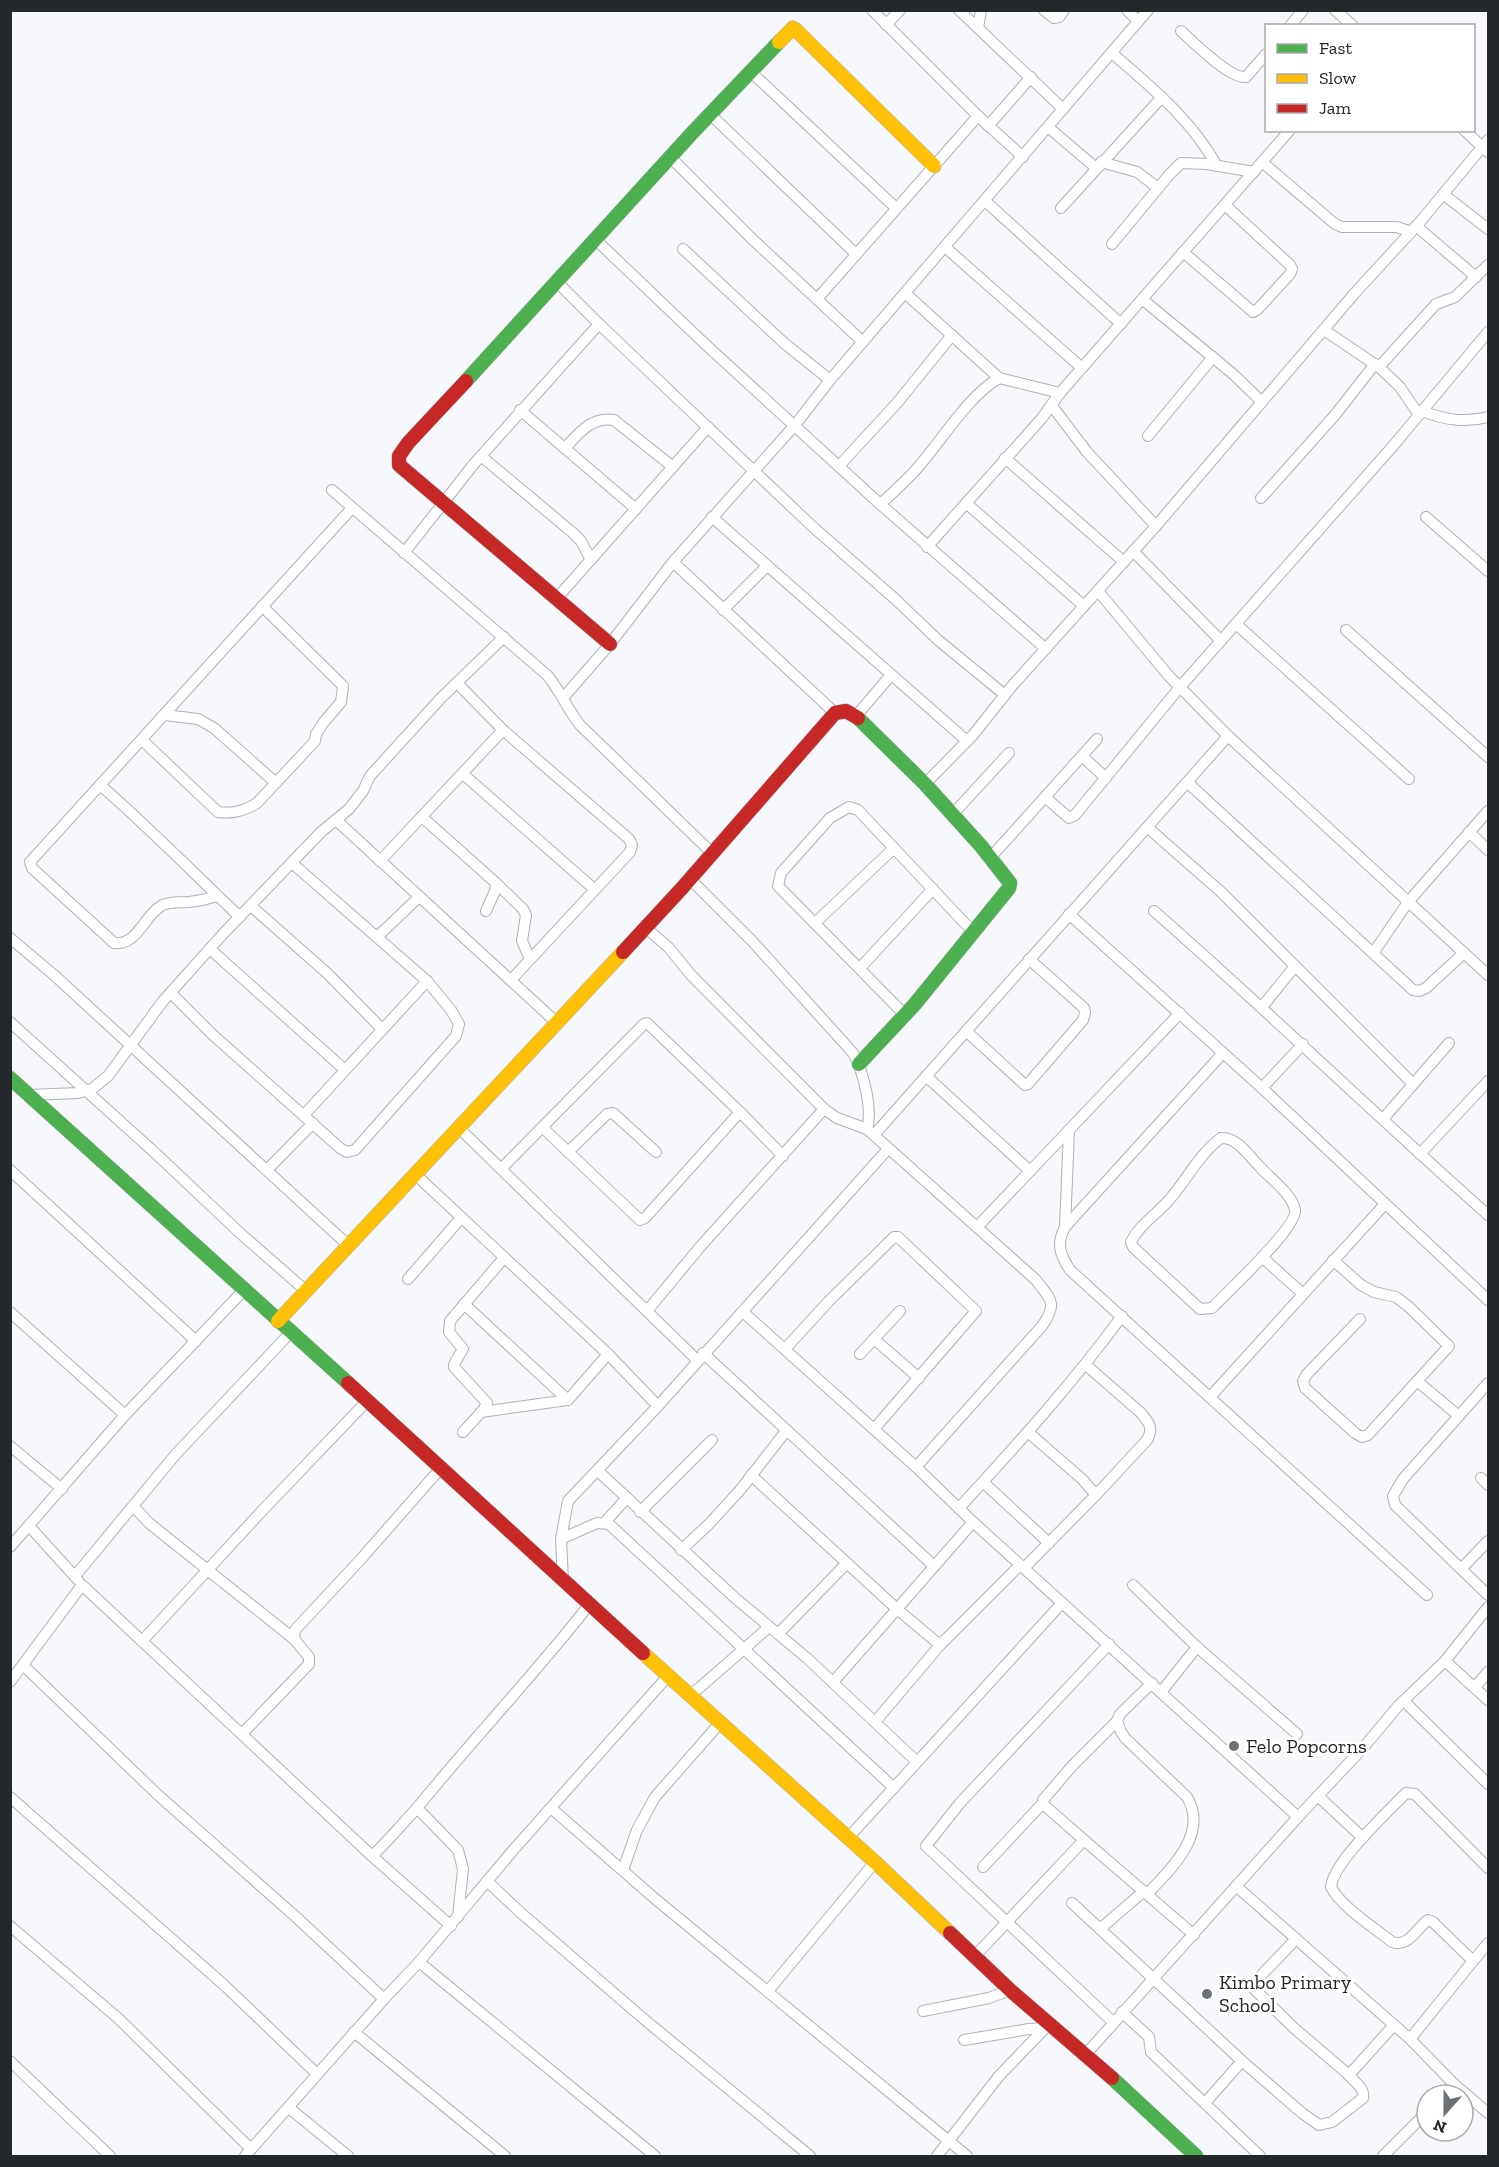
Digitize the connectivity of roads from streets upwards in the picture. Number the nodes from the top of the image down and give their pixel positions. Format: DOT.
graph roads {
  1 [pos="872,10"];
  2 [pos="900,10"];
  3 [pos="959,10"];
  4 [pos="981,10"];
  5 [pos="1044,10"];
  6 [pos="1064,10"];
  7 [pos="1127,10"];
  8 [pos="1148,10"];
  9 [pos="1303,10"];
  10 [pos="1335,10"];
  11 [pos="1138,21"];
  12 [pos="1292,24"];
  13 [pos="1351,24"];
  14 [pos="886,25"];
  15 [pos="978,28"];
  16 [pos="1181,31"];
  17 [pos="1112,53"];
  18 [pos="1265,55"];
  19 [pos="750,71"];
  20 [pos="1031,77"];
  21 [pos="1162,97"];
  22 [pos="1063,109"];
  23 [pos="710,114"];
  24 [pos="978,116"];
  25 [pos="988,126"];
  26 [pos="1048,127"];
  27 [pos="1288,132"];
  28 [pos="1467,132"];
  29 [pos="1486,146"];
  30 [pos="670,157"];
  31 [pos="1023,157"];
  32 [pos="1262,162"];
  33 [pos="1098,165"];
  34 [pos="934,166"];
  35 [pos="1217,166"];
  36 [pos="1254,172"];
  37 [pos="1158,188"];
  38 [pos="1443,194"];
  39 [pos="985,201"];
  40 [pos="1225,205"];
  41 [pos="896,208"];
  42 [pos="1061,208"];
  43 [pos="1413,229"];
  44 [pos="1488,229"];
  45 [pos="595,239"];
  46 [pos="1112,244"];
  47 [pos="945,247"];
  48 [pos="683,249"];
  49 [pos="1183,252"];
  50 [pos="856,254"];
  51 [pos="1488,265"];
  52 [pos="1476,278"];
  53 [pos="556,281"];
  54 [pos="905,293"];
  55 [pos="817,299"];
  56 [pos="1142,299"];
  57 [pos="599,324"];
  58 [pos="1121,324"];
  59 [pos="1324,330"];
  60 [pos="1488,332"];
  61 [pos="952,335"];
  62 [pos="863,342"];
  63 [pos="1213,357"];
  64 [pos="1377,366"];
  65 [pos="1082,368"];
  66 [pos="999,378"];
  67 [pos="830,380"];
  68 [pos="1060,393"];
  69 [pos="1262,402"];
  70 [pos="1052,406"];
  71 [pos="520,410"];
  72 [pos="1421,413"];
  73 [pos="1488,417"];
  74 [pos="795,425"];
  75 [pos="708,427"];
  76 [pos="1148,436"];
  77 [pos="565,448"];
  78 [pos="481,456"];
  79 [pos="1005,458"];
  80 [pos="839,466"];
  81 [pos="673,467"];
  82 [pos="753,470"];
  83 [pos="332,490"];
  84 [pos="1261,498"];
  85 [pos="966,502"];
  86 [pos="443,503"];
  87 [pos="880,504"];
  88 [pos="352,508"];
  89 [pos="636,509"];
  90 [pos="712,517"];
  91 [pos="1426,517"];
  92 [pos="1156,526"];
  93 [pos="927,547"];
  94 [pos="1133,551"];
  95 [pos="404,553"];
  96 [pos="591,560"];
  97 [pos="673,562"];
  98 [pos="1124,562"];
  99 [pos="766,566"];
  100 [pos="1488,571"];
  101 [pos="1098,591"];
  102 [pos="557,598"];
  103 [pos="262,606"];
  104 [pos="1084,606"];
  105 [pos="723,610"];
  106 [pos="1236,624"];
  107 [pos="1346,630"];
  108 [pos="504,638"];
  109 [pos="1221,641"];
  110 [pos="610,644"];
  111 [pos="1046,649"];
  112 [pos="891,675"];
  113 [pos="457,683"];
  114 [pos="1180,687"];
  115 [pos="1005,695"];
  116 [pos="563,698"];
  117 [pos="835,713"];
  118 [pos="165,715"];
  119 [pos="856,716"];
  120 [pos="503,730"];
  121 [pos="1228,736"];
  122 [pos="1097,739"];
  123 [pos="142,740"];
  124 [pos="967,741"];
  125 [pos="1010,753"];
  126 [pos="1082,756"];
  127 [pos="1488,757"];
  128 [pos="463,774"];
  129 [pos="1106,778"];
  130 [pos="1409,779"];
  131 [pos="1187,782"];
  132 [pos="276,783"];
  133 [pos="925,784"];
  134 [pos="100,785"];
  135 [pos="1046,798"];
  136 [pos="1488,811"];
  137 [pos="952,815"];
  138 [pos="422,817"];
  139 [pos="336,820"];
  140 [pos="1147,827"];
  141 [pos="1469,832"];
  142 [pos="894,848"];
  143 [pos="1488,850"];
  144 [pos="712,853"];
  145 [pos="991,857"];
  146 [pos="380,861"];
  147 [pos="292,863"];
  148 [pos="690,879"];
  149 [pos="496,883"];
  150 [pos="594,889"];
  151 [pos="933,889"];
  152 [pos="217,896"];
  153 [pos="419,897"];
  154 [pos="1408,902"];
  155 [pos="251,906"];
  156 [pos="486,911"];
  157 [pos="1154,911"];
  158 [pos="1069,914"];
  159 [pos="240,917"];
  160 [pos="815,923"];
  161 [pos="645,927"];
  162 [pos="974,933"];
  163 [pos="377,937"];
  164 [pos="10,938"];
  165 [pos="210,949"];
  166 [pos="1374,952"];
  167 [pos="1464,953"];
  168 [pos="530,959"];
  169 [pos="1029,959"];
  170 [pos="1295,966"];
  171 [pos="860,968"];
  172 [pos="1488,975"];
  173 [pos="511,980"];
  174 [pos="427,981"];
  175 [pos="171,993"];
  176 [pos="1262,1007"];
  177 [pos="1180,1013"];
  178 [pos="905,1015"];
  179 [pos="10,1022"];
  180 [pos="556,1023"];
  181 [pos="382,1029"];
  182 [pos="966,1031"];
  183 [pos="1449,1043"];
  184 [pos="1303,1044"];
  185 [pos="129,1046"];
  186 [pos="1223,1053"];
  187 [pos="860,1064"];
  188 [pos="345,1070"];
  189 [pos="926,1076"];
  190 [pos="10,1078"];
  191 [pos="1488,1080"];
  192 [pos="1413,1084"];
  193 [pos="1262,1088"];
  194 [pos="86,1091"];
  195 [pos="29,1095"];
  196 [pos="824,1109"];
  197 [pos="740,1112"];
  198 [pos="304,1114"];
  199 [pos="1383,1119"];
  200 [pos="313,1123"];
  201 [pos="459,1128"];
  202 [pos="543,1128"];
  203 [pos="1069,1131"];
  204 [pos="871,1132"];
  205 [pos="888,1149"];
  206 [pos="568,1152"];
  207 [pos="656,1152"];
  208 [pos="1420,1154"];
  209 [pos="783,1156"];
  210 [pos="501,1169"];
  211 [pos="10,1170"];
  212 [pos="267,1170"];
  213 [pos="1030,1172"];
  214 [pos="416,1176"];
  215 [pos="1385,1204"];
  216 [pos="1488,1215"];
  217 [pos="461,1218"];
  218 [pos="977,1227"];
  219 [pos="1065,1227"];
  220 [pos="348,1245"];
  221 [pos="1262,1257"];
  222 [pos="503,1259"];
  223 [pos="1334,1260"];
  224 [pos="408,1278"];
  225 [pos="244,1290"];
  226 [pos="305,1290"];
  227 [pos="1303,1294"];
  228 [pos="1488,1300"];
  229 [pos="464,1304"];
  230 [pos="647,1311"];
  231 [pos="900,1311"];
  232 [pos="10,1312"];
  233 [pos="743,1312"];
  234 [pos="1122,1316"];
  235 [pos="1360,1319"];
  236 [pos="278,1321"];
  237 [pos="291,1332"];
  238 [pos="874,1339"];
  239 [pos="196,1341"];
  240 [pos="785,1349"];
  241 [pos="608,1354"];
  242 [pos="860,1354"];
  243 [pos="700,1357"];
  244 [pos="1086,1365"];
  245 [pos="919,1378"];
  246 [pos="1417,1381"];
  247 [pos="1488,1383"];
  248 [pos="1479,1395"];
  249 [pos="1210,1397"];
  250 [pos="568,1400"];
  251 [pos="368,1401"];
  252 [pos="1488,1403"];
  253 [pos="658,1406"];
  254 [pos="481,1413"];
  255 [pos="125,1415"];
  256 [pos="1459,1416"];
  257 [pos="874,1429"];
  258 [pos="786,1431"];
  259 [pos="463,1432"];
  260 [pos="1029,1433"];
  261 [pos="712,1440"];
  262 [pos="10,1446"];
  263 [pos="916,1467"];
  264 [pos="440,1469"];
  265 [pos="598,1471"];
  266 [pos="751,1475"];
  267 [pos="983,1482"];
  268 [pos="62,1489"];
  269 [pos="1096,1495"];
  270 [pos="626,1498"];
  271 [pos="134,1507"];
  272 [pos="959,1508"];
  273 [pos="640,1512"];
  274 [pos="605,1522"];
  275 [pos="973,1522"];
  276 [pos="29,1526"];
  277 [pos="561,1539"];
  278 [pos="1488,1541"];
  279 [pos="1049,1543"];
  280 [pos="10,1547"];
  281 [pos="681,1550"];
  282 [pos="847,1563"];
  283 [pos="934,1566"];
  284 [pos="1022,1566"];
  285 [pos="1462,1568"];
  286 [pos="209,1570"];
  287 [pos="79,1581"];
  288 [pos="563,1581"];
  289 [pos="1133,1585"];
  290 [pos="1488,1594"];
  291 [pos="1427,1595"];
  292 [pos="1062,1603"];
  293 [pos="589,1605"];
  294 [pos="1488,1607"];
  295 [pos="897,1609"];
  296 [pos="774,1631"];
  297 [pos="294,1639"];
  298 [pos="143,1640"];
  299 [pos="1109,1644"];
  300 [pos="940,1645"];
  301 [pos="1197,1647"];
  302 [pos="744,1648"];
  303 [pos="1445,1661"];
  304 [pos="24,1666"];
  305 [pos="1488,1672"];
  306 [pos="668,1676"];
  307 [pos="10,1682"];
  308 [pos="833,1682"];
  309 [pos="1152,1683"];
  310 [pos="1475,1687"];
  311 [pos="1161,1692"];
  312 [pos="690,1696"];
  313 [pos="1488,1700"];
  314 [pos="1404,1701"];
  315 [pos="1117,1721"];
  316 [pos="875,1722"];
  317 [pos="720,1723"];
  318 [pos="242,1734"];
  319 [pos="1297,1734"];
  320 [pos="917,1762"];
  321 [pos="1488,1784"];
  322 [pos="894,1788"];
  323 [pos="1318,1796"];
  324 [pos="10,1797"];
  325 [pos="1043,1803"];
  326 [pos="417,1808"];
  327 [pos="551,1808"];
  328 [pos="1298,1816"];
  329 [pos="848,1838"];
  330 [pos="1363,1838"];
  331 [pos="1084,1840"];
  332 [pos="372,1856"];
  333 [pos="875,1862"];
  334 [pos="983,1867"];
  335 [pos="1488,1868"];
  336 [pos="623,1870"];
  337 [pos="488,1881"];
  338 [pos="1236,1886"];
  339 [pos="1146,1892"];
  340 [pos="1072,1903"];
  341 [pos="455,1922"];
  342 [pos="1006,1923"];
  343 [pos="10,1926"];
  344 [pos="1100,1929"];
  345 [pos="1194,1935"];
  346 [pos="1296,1940"];
  347 [pos="1486,1949"];
  348 [pos="975,1956"];
  349 [pos="1473,1961"];
  350 [pos="420,1962"];
  351 [pos="1152,1979"];
  352 [pos="1010,1990"];
  353 [pos="768,1991"];
  354 [pos="384,1999"];
  355 [pos="923,2011"];
  356 [pos="1122,2012"];
  357 [pos="1113,2022"];
  358 [pos="1394,2025"];
  359 [pos="1047,2026"];
  360 [pos="354,2032"];
  361 [pos="1410,2039"];
  362 [pos="964,2040"];
  363 [pos="1086,2054"];
  364 [pos="10,2061"];
  365 [pos="1242,2061"];
  366 [pos="317,2074"];
  367 [pos="1349,2075"];
  368 [pos="1453,2083"];
  369 [pos="1475,2102"];
  370 [pos="1205,2103"];
  371 [pos="289,2108"];
  372 [pos="1488,2113"];
  373 [pos="1415,2124"];
  374 [pos="949,2141"];
  375 [pos="248,2153"];
  376 [pos="110,2157"];
  377 [pos="348,2157"];
  378 [pos="505,2157"];
  379 [pos="655,2157"];
  380 [pos="810,2157"];
  381 [pos="937,2157"];
  382 [pos="967,2157"];
  383 [pos="1196,2157"];
  384 [pos="1260,2157"];
  385 [pos="1383,2157"];
  1 -- 14 [label="street"];
  2 -- 14 [label="street"];
  3 -- 15 [label="street"];
  4 -- 15 [label="street"];
  5 -- 6 [label="street"];
  7 -- 11 [label="street"];
  8 -- 11 [label="street"];
  9 -- 12 [label="street"];
  10 -- 13 [label="street"];
  11 -- 17 [label="street"];
  14 -- 24 [label="street"];
  15 -- 20 [label="street"];
  16 -- 18 [label="street"];
  17 -- 21 [label="street"];
  17 -- 22 [label="street"];
  19 -- 23 [label="street"];
  19 -- 34 [label="street"];
  19 -- 41 [label="street"];
  20 -- 22 [label="street"];
  20 -- 25 [label="street"];
  21 -- 33 [label="street"];
  21 -- 35 [label="street"];
  22 -- 26 [label="street"];
  23 -- 30 [label="street"];
  23 -- 50 [label="street"];
  24 -- 25 [label="street"];
  24 -- 34 [label="street"];
  25 -- 31 [label="street"];
  26 -- 31 [label="street"];
  26 -- 33 [label="street"];
  27 -- 32 [label="street"];
  28 -- 29 [label="street"];
  29 -- 38 [label="street"];
  30 -- 45 [label="street"];
  30 -- 55 [label="street"];
  31 -- 39 [label="street"];
  32 -- 36 [label="street"];
  32 -- 43 [label="street"];
  33 -- 37 [label="street"];
  33 -- 42 [label="street"];
  34 -- 41 [label="street"];
  35 -- 36 [label="street"];
  35 -- 37 [label="street"];
  36 -- 40 [label="street"];
  37 -- 46 [label="street"];
  38 -- 43 [label="street"];
  38 -- 44 [label="street"];
  39 -- 47 [label="street"];
  39 -- 58 [label="street"];
  40 -- 49 [label="street"];
  40 -- 49 [label="street"];
  41 -- 50 [label="street"];
  43 -- 52 [label="street"];
  43 -- 59 [label="street"];
  45 -- 53 [label="street"];
  45 -- 74 [label="street"];
  47 -- 54 [label="street"];
  47 -- 65 [label="street"];
  48 -- 67 [label="street"];
  49 -- 56 [label="street"];
  50 -- 55 [label="street"];
  51 -- 52 [label="street"];
  52 -- 64 [label="street"];
  53 -- 57 [label="street"];
  53 -- 86 [label="street"];
  54 -- 61 [label="street"];
  54 -- 62 [label="street"];
  55 -- 62 [label="street"];
  56 -- 58 [label="street"];
  56 -- 63 [label="street"];
  57 -- 71 [label="street"];
  57 -- 75 [label="street"];
  58 -- 65 [label="street"];
  59 -- 64 [label="street"];
  59 -- 69 [label="street"];
  60 -- 72 [label="street"];
  61 -- 66 [label="street"];
  61 -- 80 [label="street"];
  62 -- 67 [label="street"];
  63 -- 69 [label="street"];
  63 -- 76 [label="street"];
  64 -- 72 [label="street"];
  64 -- 84 [label="street"];
  65 -- 68 [label="street"];
  66 -- 68 [label="street"];
  66 -- 87 [label="street"];
  67 -- 74 [label="street"];
  68 -- 70 [label="street"];
  69 -- 92 [label="street"];
  70 -- 79 [label="street"];
  70 -- 92 [label="street"];
  71 -- 77 [label="street"];
  71 -- 78 [label="street"];
  72 -- 73 [label="street"];
  72 -- 106 [label="street"];
  74 -- 80 [label="street"];
  74 -- 82 [label="street"];
  75 -- 81 [label="street"];
  75 -- 82 [label="street"];
  77 -- 81 [label="street"];
  77 -- 89 [label="street"];
  78 -- 86 [label="street"];
  78 -- 96 [label="street"];
  79 -- 85 [label="street"];
  79 -- 98 [label="street"];
  80 -- 87 [label="street"];
  81 -- 89 [label="street"];
  82 -- 90 [label="street"];
  82 -- 115 [label="street"];
  83 -- 88 [label="street"];
  85 -- 93 [label="street"];
  85 -- 104 [label="street"];
  86 -- 95 [label="street"];
  86 -- 102 [label="street"];
  87 -- 93 [label="street"];
  88 -- 95 [label="street"];
  88 -- 103 [label="street"];
  89 -- 96 [label="street"];
  90 -- 97 [label="street"];
  90 -- 99 [label="street"];
  91 -- 100 [label="street"];
  92 -- 94 [label="street"];
  93 -- 111 [label="street"];
  94 -- 98 [label="street"];
  94 -- 109 [label="street"];
  95 -- 108 [label="street"];
  96 -- 102 [label="street"];
  97 -- 105 [label="street"];
  97 -- 110 [label="street"];
  98 -- 101 [label="street"];
  99 -- 105 [label="street"];
  99 -- 112 [label="street"];
  101 -- 104 [label="street"];
  101 -- 114 [label="street"];
  102 -- 110 [label="street"];
  103 -- 118 [label="street"];
  103 -- 132 [label="street"];
  104 -- 111 [label="street"];
  105 -- 117 [label="street"];
  106 -- 109 [label="street"];
  106 -- 130 [label="street"];
  107 -- 127 [label="street"];
  108 -- 113 [label="street"];
  108 -- 116 [label="street"];
  109 -- 114 [label="street"];
  110 -- 116 [label="street"];
  111 -- 115 [label="street"];
  112 -- 119 [label="street"];
  112 -- 124 [label="street"];
  113 -- 120 [label="street"];
  113 -- 139 [label="street"];
  114 -- 121 [label="street"];
  114 -- 129 [label="street"];
  115 -- 124 [label="street"];
  116 -- 144 [label="street"];
  117 -- 119 [label="street"];
  117 -- 144 [label="street"];
  118 -- 123 [label="street"];
  118 -- 132 [label="street"];
  119 -- 133 [label="street"];
  120 -- 128 [label="street"];
  120 -- 150 [label="street"];
  121 -- 131 [label="street"];
  121 -- 154 [label="street"];
  122 -- 126 [label="street"];
  123 -- 132 [label="street"];
  123 -- 134 [label="street"];
  124 -- 133 [label="street"];
  125 -- 137 [label="street"];
  126 -- 129 [label="street"];
  126 -- 135 [label="street"];
  128 -- 138 [label="street"];
  128 -- 150 [label="street"];
  129 -- 135 [label="street"];
  131 -- 140 [label="street"];
  131 -- 166 [label="street"];
  133 -- 137 [label="street"];
  134 -- 152 [label="street"];
  134 -- 152 [label="street"];
  135 -- 145 [label="street"];
  136 -- 141 [label="street"];
  137 -- 145 [label="street"];
  138 -- 146 [label="street"];
  138 -- 149 [label="street"];
  139 -- 146 [label="street"];
  139 -- 147 [label="street"];
  140 -- 158 [label="street"];
  140 -- 170 [label="street"];
  141 -- 143 [label="street"];
  141 -- 154 [label="street"];
  142 -- 151 [label="street"];
  142 -- 160 [label="street"];
  142 -- 160 [label="street"];
  144 -- 148 [label="street"];
  145 -- 162 [label="street"];
  146 -- 153 [label="street"];
  147 -- 155 [label="street"];
  147 -- 163 [label="street"];
  148 -- 161 [label="street"];
  148 -- 187 [label="street"];
  149 -- 156 [label="street"];
  149 -- 168 [label="street"];
  150 -- 168 [label="street"];
  151 -- 162 [label="street"];
  151 -- 171 [label="street"];
  152 -- 159 [label="street"];
  153 -- 163 [label="street"];
  153 -- 173 [label="street"];
  154 -- 166 [label="street"];
  154 -- 167 [label="street"];
  155 -- 159 [label="street"];
  155 -- 181 [label="street"];
  157 -- 176 [label="street"];
  158 -- 169 [label="street"];
  158 -- 177 [label="street"];
  159 -- 165 [label="street"];
  160 -- 171 [label="street"];
  161 -- 180 [label="street"];
  161 -- 196 [label="street"];
  162 -- 178 [label="street"];
  163 -- 174 [label="street"];
  164 -- 185 [label="street"];
  165 -- 175 [label="street"];
  165 -- 188 [label="street"];
  166 -- 167 [label="street"];
  167 -- 172 [label="street"];
  168 -- 173 [label="street"];
  169 -- 182 [label="street"];
  169 -- 182 [label="street"];
  170 -- 176 [label="street"];
  170 -- 192 [label="street"];
  171 -- 178 [label="street"];
  173 -- 180 [label="street"];
  174 -- 181 [label="street"];
  174 -- 200 [label="street"];
  175 -- 185 [label="street"];
  175 -- 198 [label="street"];
  176 -- 184 [label="street"];
  177 -- 186 [label="street"];
  177 -- 203 [label="street"];
  178 -- 187 [label="street"];
  179 -- 194 [label="street"];
  180 -- 201 [label="street"];
  181 -- 188 [label="street"];
  182 -- 189 [label="street"];
  183 -- 192 [label="street"];
  184 -- 193 [label="street"];
  184 -- 199 [label="street"];
  185 -- 194 [label="street"];
  185 -- 212 [label="street"];
  186 -- 193 [label="street"];
  186 -- 219 [label="street"];
  187 -- 204 [label="street"];
  188 -- 198 [label="street"];
  189 -- 204 [label="street"];
  189 -- 213 [label="street"];
  190 -- 195 [label="street"];
  191 -- 208 [label="street"];
  192 -- 199 [label="street"];
  193 -- 215 [label="street"];
  194 -- 195 [label="street"];
  194 -- 226 [label="street"];
  195 -- 225 [label="street"];
  196 -- 204 [label="street"];
  196 -- 209 [label="street"];
  197 -- 202 [label="street"];
  197 -- 206 [label="street"];
  197 -- 209 [label="street"];
  198 -- 200 [label="street"];
  199 -- 208 [label="street"];
  200 -- 212 [label="street"];
  201 -- 210 [label="street"];
  201 -- 214 [label="street"];
  202 -- 206 [label="street"];
  202 -- 210 [label="street"];
  203 -- 213 [label="street"];
  203 -- 219 [label="street"];
  204 -- 205 [label="street"];
  205 -- 218 [label="street"];
  205 -- 233 [label="street"];
  206 -- 207 [label="street"];
  208 -- 216 [label="street"];
  209 -- 230 [label="street"];
  210 -- 230 [label="street"];
  211 -- 239 [label="street"];
  212 -- 220 [label="street"];
  213 -- 218 [label="street"];
  214 -- 217 [label="street"];
  214 -- 220 [label="street"];
  215 -- 223 [label="street"];
  215 -- 228 [label="street"];
  217 -- 222 [label="street"];
  217 -- 224 [label="street"];
  218 -- 263 [label="street"];
  219 -- 234 [label="street"];
  220 -- 226 [label="street"];
  221 -- 221 [label="street"];
  221 -- 227 [label="street"];
  222 -- 229 [label="street"];
  222 -- 241 [label="street"];
  223 -- 227 [label="street"];
  223 -- 246 [label="street"];
  225 -- 236 [label="street"];
  225 -- 239 [label="street"];
  226 -- 236 [label="street"];
  227 -- 249 [label="street"];
  229 -- 250 [label="street"];
  229 -- 254 [label="street"];
  230 -- 243 [label="street"];
  231 -- 238 [label="street"];
  232 -- 255 [label="street"];
  233 -- 240 [label="street"];
  233 -- 243 [label="street"];
  234 -- 244 [label="street"];
  234 -- 249 [label="street"];
  235 -- 246 [label="street"];
  236 -- 237 [label="street"];
  237 -- 251 [label="street"];
  237 -- 271 [label="street"];
  238 -- 242 [label="street"];
  238 -- 245 [label="street"];
  239 -- 255 [label="street"];
  240 -- 245 [label="street"];
  240 -- 257 [label="street"];
  241 -- 250 [label="street"];
  241 -- 253 [label="street"];
  243 -- 253 [label="street"];
  243 -- 258 [label="street"];
  244 -- 260 [label="street"];
  244 -- 269 [label="street"];
  245 -- 257 [label="street"];
  246 -- 256 [label="street"];
  247 -- 248 [label="street"];
  248 -- 252 [label="street"];
  248 -- 256 [label="street"];
  249 -- 291 [label="street"];
  250 -- 254 [label="street"];
  251 -- 264 [label="street"];
  251 -- 286 [label="street"];
  253 -- 265 [label="street"];
  254 -- 259 [label="street"];
  255 -- 268 [label="street"];
  256 -- 285 [label="street"];
  257 -- 263 [label="street"];
  258 -- 266 [label="street"];
  258 -- 283 [label="street"];
  260 -- 267 [label="street"];
  260 -- 269 [label="street"];
  261 -- 273 [label="street"];
  262 -- 268 [label="street"];
  263 -- 272 [label="street"];
  264 -- 288 [label="street"];
  264 -- 297 [label="street"];
  265 -- 270 [label="street"];
  265 -- 277 [label="street"];
  266 -- 281 [label="street"];
  266 -- 282 [label="street"];
  267 -- 272 [label="street"];
  267 -- 279 [label="street"];
  268 -- 276 [label="street"];
  269 -- 279 [label="street"];
  270 -- 273 [label="street"];
  270 -- 274 [label="street"];
  271 -- 286 [label="street"];
  271 -- 287 [label="street"];
  272 -- 275 [label="street"];
  273 -- 281 [label="street"];
  274 -- 277 [label="street"];
  274 -- 302 [label="street"];
  275 -- 283 [label="street"];
  275 -- 284 [label="street"];
  276 -- 280 [label="street"];
  276 -- 287 [label="street"];
  277 -- 288 [label="street"];
  278 -- 285 [label="street"];
  279 -- 284 [label="street"];
  281 -- 296 [label="street"];
  282 -- 295 [label="street"];
  282 -- 296 [label="street"];
  283 -- 295 [label="street"];
  284 -- 292 [label="street"];
  284 -- 300 [label="street"];
  285 -- 290 [label="street"];
  286 -- 297 [label="street"];
  286 -- 298 [label="street"];
  287 -- 298 [label="street"];
  287 -- 304 [label="street"];
  288 -- 293 [label="street"];
  289 -- 301 [label="street"];
  292 -- 299 [label="street"];
  292 -- 320 [label="street"];
  293 -- 306 [label="street"];
  293 -- 326 [label="street"];
  294 -- 303 [label="street"];
  295 -- 300 [label="street"];
  295 -- 308 [label="street"];
  296 -- 302 [label="street"];
  296 -- 308 [label="street"];
  297 -- 318 [label="street"];
  298 -- 318 [label="street"];
  299 -- 309 [label="street"];
  299 -- 342 [label="street"];
  300 -- 316 [label="street"];
  301 -- 311 [label="street"];
  301 -- 319 [label="street"];
  302 -- 312 [label="street"];
  302 -- 322 [label="street"];
  303 -- 310 [label="street"];
  303 -- 314 [label="street"];
  304 -- 307 [label="street"];
  304 -- 354 [label="street"];
  305 -- 310 [label="street"];
  306 -- 312 [label="street"];
  306 -- 327 [label="street"];
  308 -- 316 [label="street"];
  309 -- 311 [label="street"];
  309 -- 315 [label="street"];
  310 -- 313 [label="street"];
  311 -- 328 [label="street"];
  312 -- 317 [label="street"];
  314 -- 321 [label="street"];
  314 -- 323 [label="street"];
  315 -- 325 [label="street"];
  315 -- 339 [label="street"];
  316 -- 320 [label="street"];
  317 -- 329 [label="street"];
  317 -- 336 [label="street"];
  318 -- 332 [label="street"];
  320 -- 322 [label="street"];
  322 -- 329 [label="street"];
  323 -- 328 [label="street"];
  323 -- 330 [label="street"];
  324 -- 366 [label="street"];
  325 -- 331 [label="street"];
  325 -- 334 [label="street"];
  326 -- 332 [label="street"];
  326 -- 341 [label="street"];
  327 -- 336 [label="street"];
  327 -- 337 [label="street"];
  328 -- 338 [label="street"];
  329 -- 333 [label="street"];
  330 -- 335 [label="street"];
  330 -- 349 [label="street"];
  331 -- 339 [label="street"];
  331 -- 342 [label="street"];
  332 -- 341 [label="street"];
  333 -- 348 [label="street"];
  333 -- 353 [label="street"];
  336 -- 353 [label="street"];
  337 -- 341 [label="street"];
  337 -- 380 [label="street"];
  338 -- 345 [label="street"];
  338 -- 346 [label="street"];
  339 -- 344 [label="street"];
  339 -- 345 [label="street"];
  340 -- 344 [label="street"];
  341 -- 350 [label="street"];
  342 -- 348 [label="street"];
  342 -- 357 [label="street"];
  343 -- 375 [label="street"];
  344 -- 351 [label="street"];
  345 -- 351 [label="street"];
  346 -- 358 [label="street"];
  346 -- 367 [label="street"];
  347 -- 349 [label="street"];
  348 -- 352 [label="street"];
  349 -- 361 [label="street"];
  350 -- 354 [label="street"];
  350 -- 379 [label="street"];
  351 -- 356 [label="street"];
  351 -- 365 [label="street"];
  352 -- 355 [label="street"];
  352 -- 359 [label="street"];
  353 -- 374 [label="street"];
  354 -- 360 [label="street"];
  356 -- 357 [label="street"];
  356 -- 370 [label="street"];
  357 -- 363 [label="street"];
  358 -- 361 [label="street"];
  358 -- 367 [label="street"];
  359 -- 362 [label="street"];
  359 -- 363 [label="street"];
  359 -- 374 [label="street"];
  360 -- 366 [label="street"];
  360 -- 378 [label="street"];
  361 -- 368 [label="street"];
  363 -- 383 [label="street"];
  364 -- 376 [label="street"];
  365 -- 367 [label="street"];
  365 -- 370 [label="street"];
  366 -- 371 [label="street"];
  369 -- 372 [label="street"];
  370 -- 384 [label="street"];
  371 -- 375 [label="street"];
  371 -- 377 [label="street"];
  373 -- 385 [label="street"];
  374 -- 381 [label="street"];
  374 -- 382 [label="street"];
}
